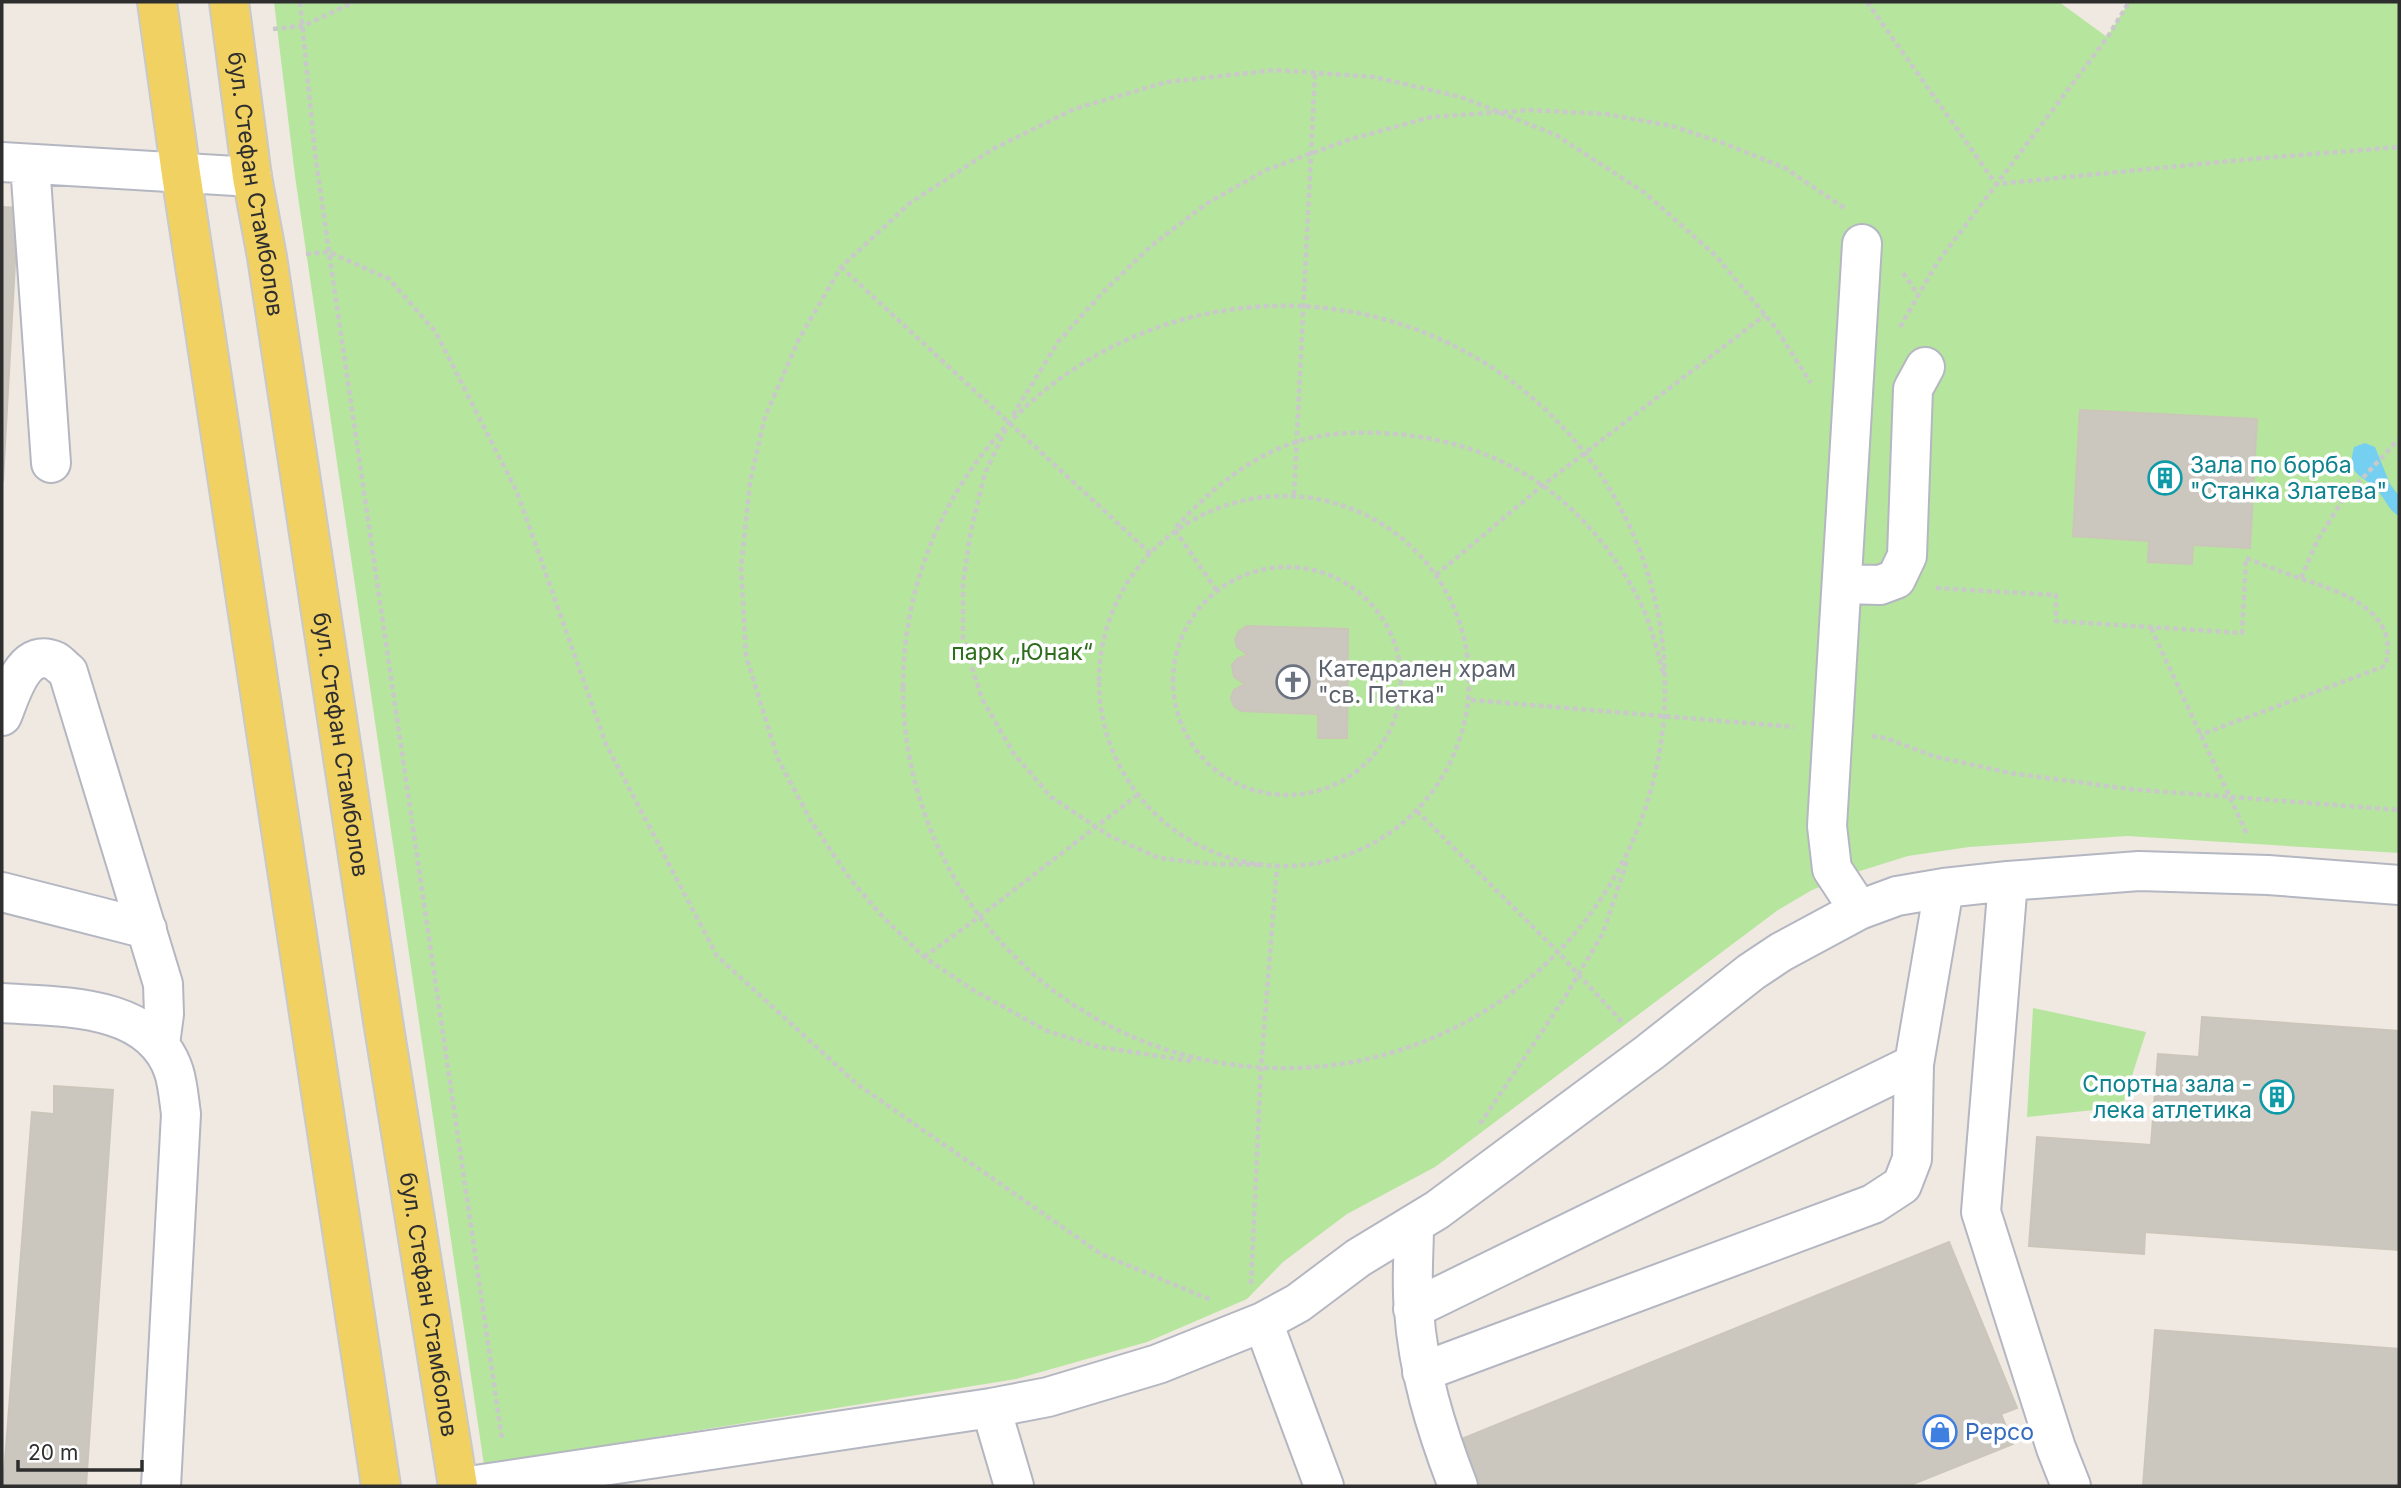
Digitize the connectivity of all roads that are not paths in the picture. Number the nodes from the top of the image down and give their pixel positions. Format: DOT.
graph roads {
  1 [pos="157,2"];
  2 [pos="231,18"];
  3 [pos="16,163"];
  4 [pos="181,174"];
  5 [pos="252,177"];
  6 [pos="1855,228"];
  7 [pos="1925,367"];
  8 [pos="51,463"];
  9 [pos="1842,584"];
  10 [pos="2,716"];
  11 [pos="2008,881"];
  12 [pos="2399,886"];
  13 [pos="1944,888"];
  14 [pos="2,892"];
  15 [pos="1860,910"];
  16 [pos="147,929"];
  17 [pos="2,1003"];
  18 [pos="160,1044"];
  19 [pos="1914,1064"];
  20 [pos="1414,1224"];
  21 [pos="1413,1309"];
  22 [pos="1263,1322"];
  23 [pos="1422,1372"];
  24 [pos="991,1408"];
  25 [pos="161,1486"];
  26 [pos="381,1486"];
  27 [pos="458,1486"];
  28 [pos="469,1486"];
  29 [pos="1014,1486"];
  30 [pos="1324,1486"];
  31 [pos="1458,1486"];
  32 [pos="2071,1486"];
  1 -- 4 [label="main road"];
  2 -- 5 [label="main road, бул. Стефан Стамболов"];
  3 -- 4 [label="street"];
  3 -- 8 [label="street"];
  4 -- 5 [label="street"];
  4 -- 26 [label="main road"];
  5 -- 27 [label="main road, бул. Стефан Стамболов"];
  6 -- 9 [label="street"];
  7 -- 9 [label="street"];
  9 -- 15 [label="street"];
  10 -- 16 [label="street"];
  11 -- 12 [label="street"];
  11 -- 13 [label="street"];
  11 -- 32 [label="street"];
  13 -- 15 [label="street"];
  13 -- 19 [label="street"];
  14 -- 16 [label="street"];
  15 -- 20 [label="street"];
  16 -- 18 [label="street"];
  17 -- 18 [label="street"];
  18 -- 25 [label="street"];
  19 -- 21 [label="street"];
  19 -- 23 [label="street"];
  20 -- 21 [label="street"];
  20 -- 22 [label="street"];
  21 -- 23 [label="street"];
  22 -- 24 [label="street"];
  22 -- 30 [label="street"];
  23 -- 31 [label="street"];
  24 -- 28 [label="street"];
  24 -- 29 [label="street"];
}
